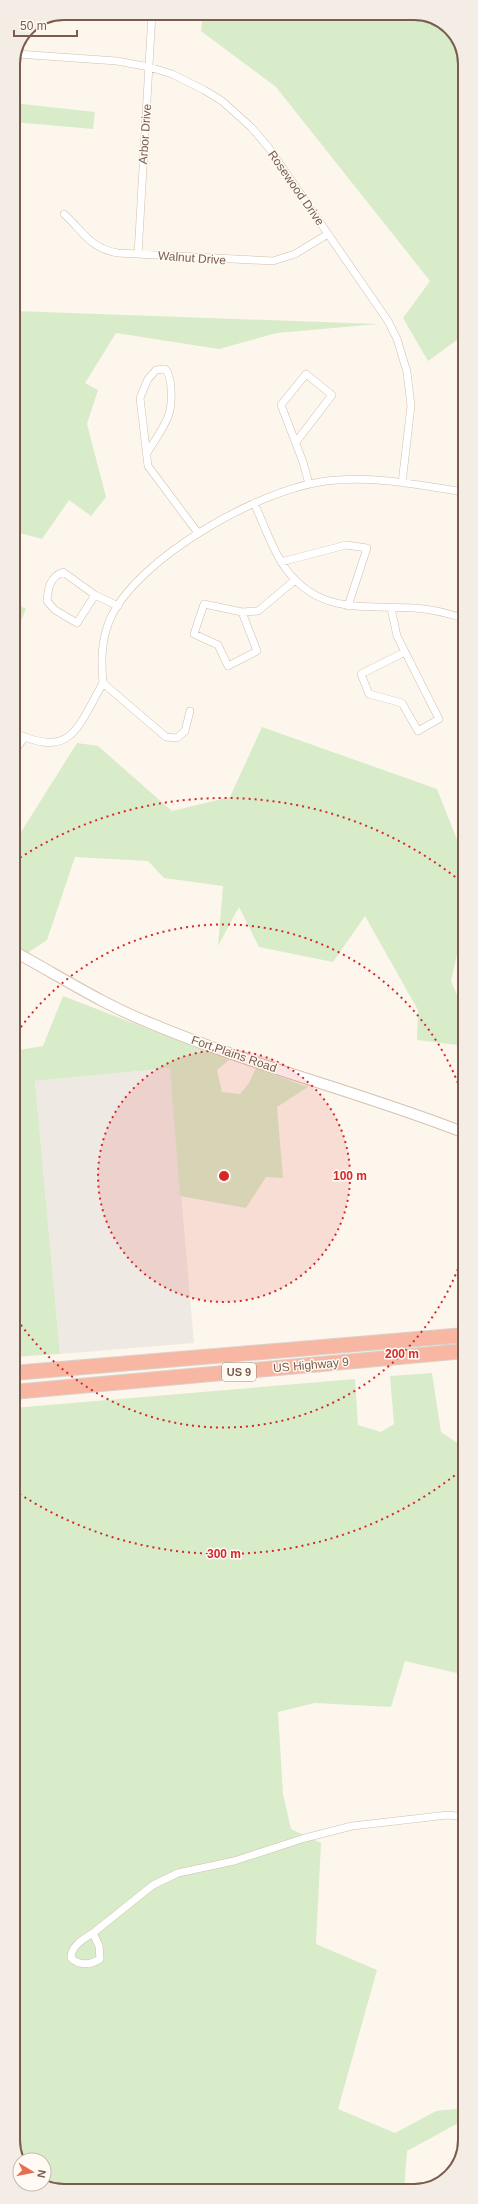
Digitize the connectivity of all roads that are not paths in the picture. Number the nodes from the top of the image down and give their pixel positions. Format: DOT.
graph roads {
  1 [pos="152,20"];
  2 [pos="21,54"];
  3 [pos="149,67"];
  4 [pos="64,214"];
  5 [pos="328,234"];
  6 [pos="138,254"];
  7 [pos="296,442"];
  8 [pos="147,453"];
  9 [pos="402,483"];
  10 [pos="309,484"];
  11 [pos="458,491"];
  12 [pos="254,503"];
  13 [pos="198,533"];
  14 [pos="282,562"];
  15 [pos="295,580"];
  16 [pos="95,595"];
  17 [pos="118,606"];
  18 [pos="348,606"];
  19 [pos="391,608"];
  20 [pos="242,612"];
  21 [pos="458,616"];
  22 [pos="406,652"];
  23 [pos="102,683"];
  24 [pos="190,712"];
  25 [pos="20,735"];
  26 [pos="25,737"];
  27 [pos="20,744"];
  28 [pos="20,955"];
  29 [pos="458,1130"];
  30 [pos="458,1336"];
  31 [pos="458,1352"];
  32 [pos="20,1372"];
  33 [pos="20,1391"];
  34 [pos="458,1817"];
  35 [pos="93,1933"];
  1 -- 3 [label="street, Arbor Drive"];
  2 -- 3 [label="street, Rosewood Drive"];
  3 -- 5 [label="street, Rosewood Drive"];
  3 -- 6 [label="street, Arbor Drive"];
  4 -- 6 [label="street, Walnut Drive"];
  5 -- 6 [label="street, Walnut Drive"];
  5 -- 9 [label="street, Rosewood Drive"];
  7 -- 7 [label="street"];
  7 -- 10 [label="street"];
  8 -- 8 [label="street"];
  8 -- 13 [label="street"];
  9 -- 10 [label="street"];
  9 -- 11 [label="street"];
  10 -- 12 [label="street"];
  12 -- 13 [label="street"];
  12 -- 14 [label="street"];
  13 -- 17 [label="street"];
  14 -- 15 [label="street"];
  14 -- 18 [label="street"];
  15 -- 18 [label="street"];
  15 -- 20 [label="street"];
  16 -- 16 [label="street"];
  16 -- 17 [label="street"];
  17 -- 23 [label="street"];
  18 -- 19 [label="street"];
  19 -- 21 [label="street"];
  19 -- 22 [label="street"];
  20 -- 20 [label="street"];
  22 -- 22 [label="street"];
  23 -- 24 [label="street"];
  23 -- 26 [label="street"];
  25 -- 26 [label="street"];
  26 -- 27 [label="street"];
  28 -- 29 [label="street, Fort Plains Road"];
  30 -- 32 [label="highway, US Highway 9 / US 9"];
  31 -- 33 [label="highway, US Highway 9 / US 9"];
  34 -- 35 [label="street"];
  35 -- 35 [label="street"];
}
